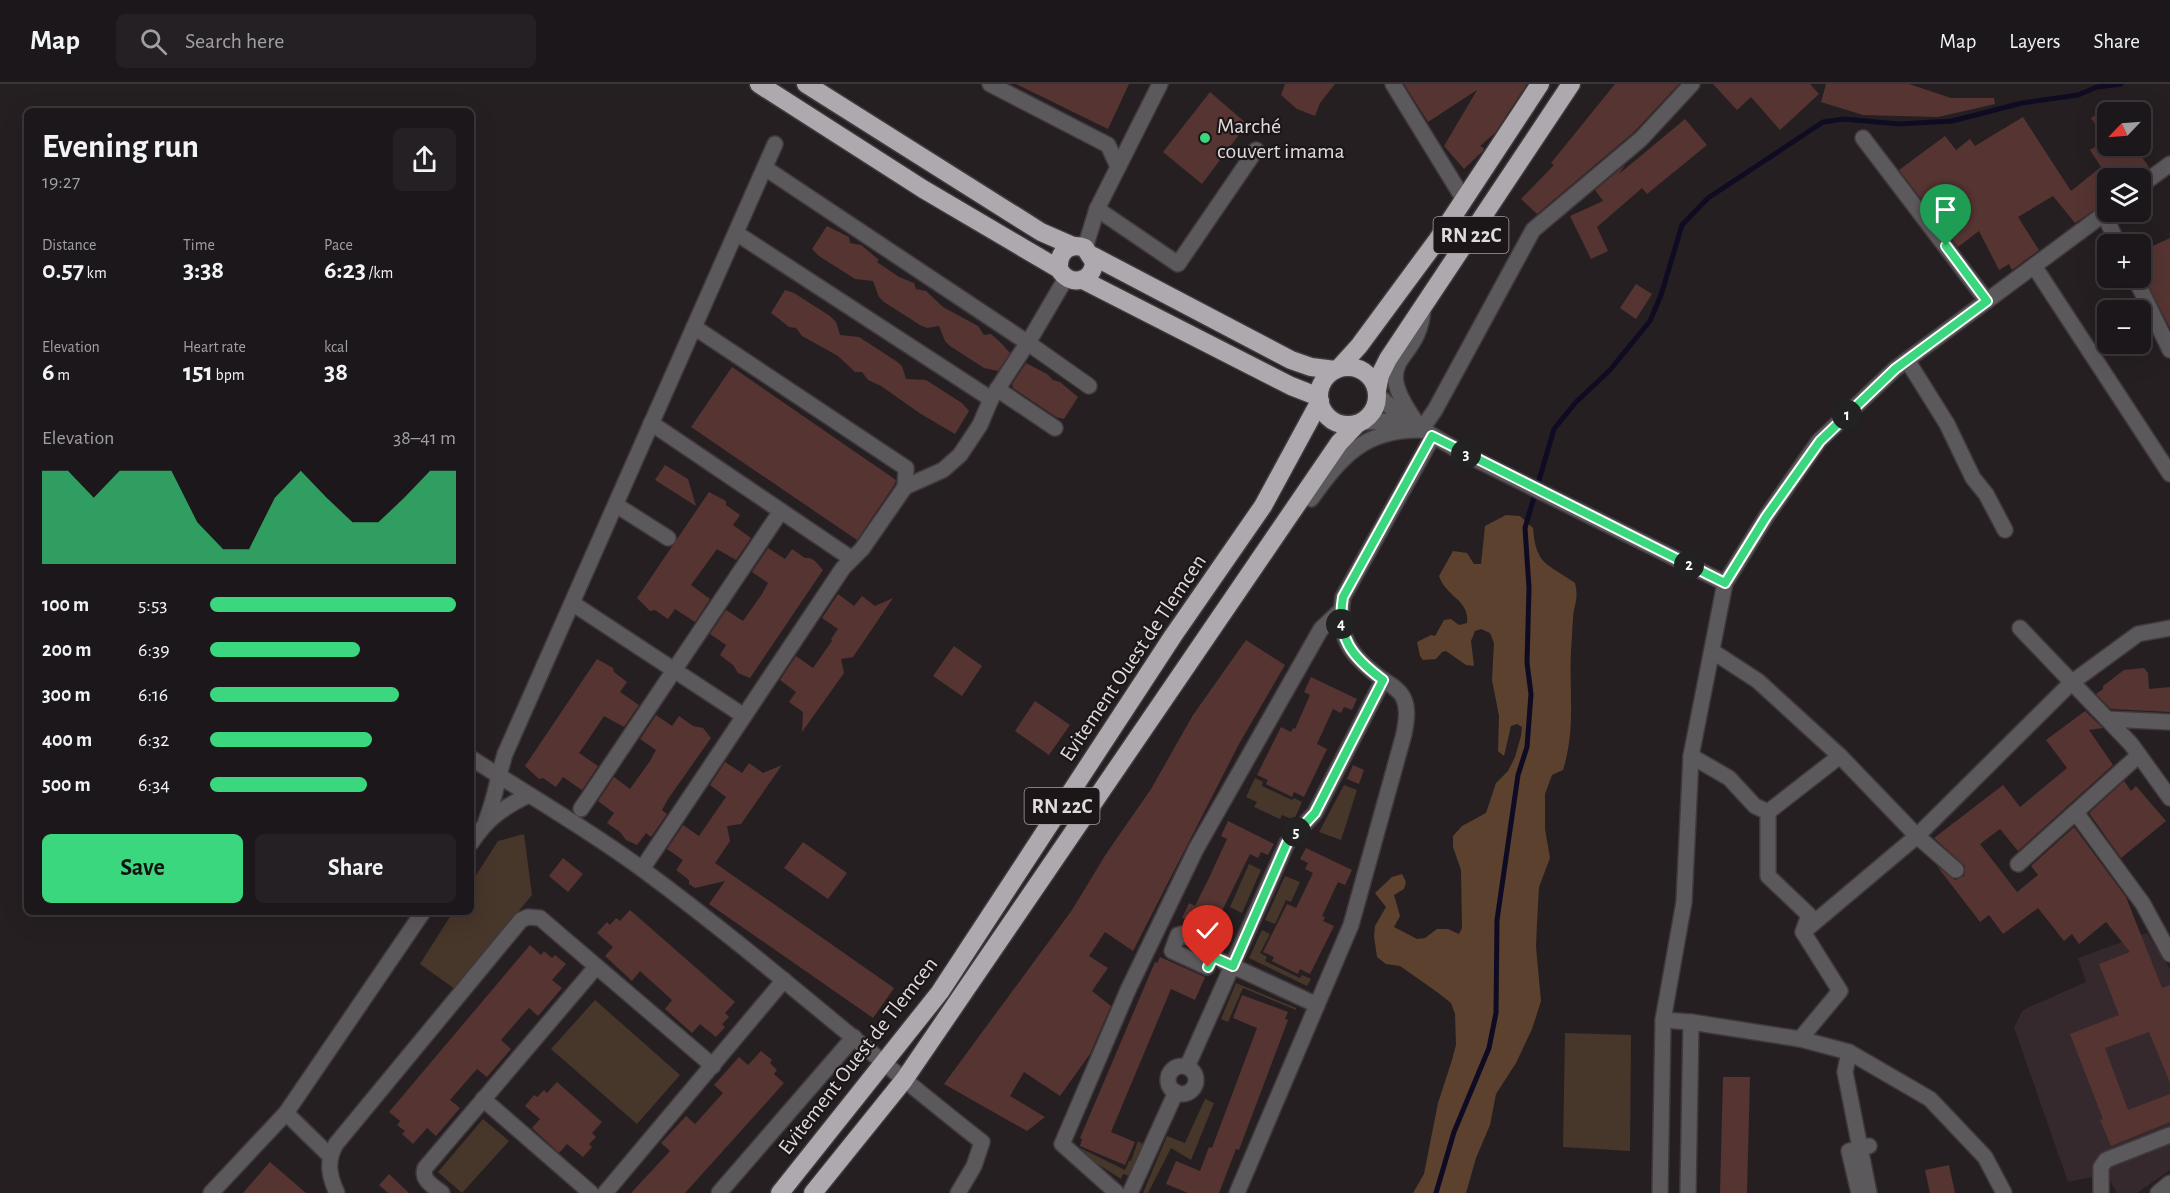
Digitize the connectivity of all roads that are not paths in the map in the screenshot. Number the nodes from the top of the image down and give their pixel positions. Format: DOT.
graph roads {
  1 [pos="759,84"];
  2 [pos="806,84"];
  3 [pos="990,84"];
  4 [pos="1160,84"];
  5 [pos="1393,84"];
  6 [pos="1540,84"];
  7 [pos="1571,84"];
  8 [pos="1692,84"];
  9 [pos="1863,138"];
  10 [pos="775,144"];
  11 [pos="1256,150"];
  12 [pos="2170,164"];
  13 [pos="1118,167"];
  14 [pos="765,168"];
  15 [pos="2151,178"];
  16 [pos="1463,198"];
  17 [pos="1097,209"];
  18 [pos="2097,220"];
  19 [pos="735,233"];
  20 [pos="1084,250"];
  21 [pos="2034,266"];
  22 [pos="1070,276"];
  23 [pos="2140,288"];
  24 [pos="1987,301"];
  25 [pos="1423,308"];
  26 [pos="694,327"];
  27 [pos="1028,343"];
  28 [pos="2170,350"];
  29 [pos="1907,360"];
  30 [pos="1337,369"];
  31 [pos="1089,387"];
  32 [pos="1377,392"];
  33 [pos="994,394"];
  34 [pos="1319,399"];
  35 [pos="651,423"];
  36 [pos="1359,423"];
  37 [pos="1055,428"];
  38 [pos="1427,433"];
  39 [pos="906,468"];
  40 [pos="2170,474"];
  41 [pos="926,477"];
  42 [pos="905,486"];
  43 [pos="615,505"];
  44 [pos="781,511"];
  45 [pos="2005,530"];
  46 [pos="668,538"];
  47 [pos="852,559"];
  48 [pos="1256,565"];
  49 [pos="1725,583"];
  50 [pos="572,603"];
  51 [pos="1340,611"];
  52 [pos="2020,627"];
  53 [pos="2170,628"];
  54 [pos="1712,651"];
  55 [pos="674,670"];
  56 [pos="1383,680"];
  57 [pos="2071,683"];
  58 [pos="744,716"];
  59 [pos="2107,719"];
  60 [pos="2170,722"];
  61 [pos="2139,755"];
  62 [pos="1691,756"];
  63 [pos="1840,756"];
  64 [pos="474,760"];
  65 [pos="498,775"];
  66 [pos="529,795"];
  67 [pos="2170,798"];
  68 [pos="581,809"];
  69 [pos="1768,813"];
  70 [pos="2077,814"];
  71 [pos="486,821"];
  72 [pos="1917,836"];
  73 [pos="474,839"];
  74 [pos="2018,864"];
  75 [pos="642,869"];
  76 [pos="1956,870"];
  77 [pos="421,915"];
  78 [pos="1803,932"];
  79 [pos="2170,954"];
  80 [pos="1213,957"];
  81 [pos="1233,966"];
  82 [pos="596,967"];
  83 [pos="784,980"];
  84 [pos="1317,1005"];
  85 [pos="1663,1020"];
  86 [pos="1691,1022"];
  87 [pos="854,1037"];
  88 [pos="1800,1039"];
  89 [pos="1849,1052"];
  90 [pos="883,1063"];
  91 [pos="712,1066"];
  92 [pos="904,1080"];
  93 [pos="483,1099"];
  94 [pos="286,1113"];
  95 [pos="2170,1135"];
  96 [pos="1860,1148"];
  97 [pos="329,1155"];
  98 [pos="2170,1183"];
  99 [pos="211,1193"];
  100 [pos="337,1193"];
  101 [pos="442,1193"];
  102 [pos="591,1193"];
  103 [pos="605,1193"];
  104 [pos="719,1193"];
  105 [pos="780,1193"];
  106 [pos="813,1193"];
  107 [pos="958,1193"];
  108 [pos="1117,1193"];
  109 [pos="1130,1193"];
  110 [pos="1237,1193"];
  111 [pos="1660,1193"];
  112 [pos="1688,1193"];
  113 [pos="1858,1193"];
  114 [pos="1869,1193"];
  115 [pos="1878,1193"];
  116 [pos="2004,1193"];
  117 [pos="2101,1193"];
  118 [pos="2158,1193"];
  1 -- 22 [label="highway"];
  2 -- 20 [label="highway"];
  3 -- 13 [label="street"];
  4 -- 13 [label="street"];
  5 -- 16 [label="street"];
  6 -- 16 [label="highway, Evitement Ouest de Tlemcen / RN 22C"];
  7 -- 25 [label="highway, Evitement Ouest de Tlemcen / RN 22C"];
  8 -- 38 [label="street"];
  9 -- 24 [label="street"];
  10 -- 14 [label="street"];
  11 -- 17 [label="street"];
  12 -- 15 [label="street"];
  13 -- 17 [label="street"];
  14 -- 19 [label="street"];
  14 -- 27 [label="street"];
  16 -- 30 [label="highway, Evitement Ouest de Tlemcen / RN 22C"];
  17 -- 20 [label="street"];
  18 -- 21 [label="street"];
  19 -- 26 [label="street"];
  19 -- 33 [label="street"];
  20 -- 22 [label="highway"];
  20 -- 22 [label="highway"];
  20 -- 30 [label="highway"];
  21 -- 24 [label="street"];
  21 -- 40 [label="street"];
  22 -- 27 [label="street"];
  22 -- 34 [label="highway"];
  23 -- 28 [label="street"];
  24 -- 29 [label="street"];
  25 -- 32 [label="highway, Evitement Ouest de Tlemcen / RN 22C"];
  25 -- 38 [label="street"];
  26 -- 35 [label="street"];
  26 -- 39 [label="street"];
  27 -- 31 [label="street"];
  27 -- 33 [label="street"];
  29 -- 45 [label="street"];
  29 -- 49 [label="street"];
  30 -- 32 [label="highway"];
  30 -- 34 [label="highway, Evitement Ouest de Tlemcen / RN 22C"];
  32 -- 36 [label="highway, Evitement Ouest de Tlemcen / RN 22C"];
  32 -- 38 [label="street"];
  33 -- 37 [label="street"];
  33 -- 41 [label="street"];
  34 -- 36 [label="highway"];
  34 -- 90 [label="highway, Evitement Ouest de Tlemcen / RN 22C"];
  35 -- 43 [label="street"];
  35 -- 44 [label="street"];
  36 -- 38 [label="street"];
  36 -- 48 [label="highway, Evitement Ouest de Tlemcen / RN 22C"];
  38 -- 48 [label="street"];
  38 -- 49 [label="street"];
  38 -- 51 [label="street"];
  39 -- 41 [label="street"];
  39 -- 42 [label="street"];
  41 -- 42 [label="street"];
  42 -- 47 [label="street"];
  43 -- 46 [label="street"];
  43 -- 50 [label="street"];
  44 -- 47 [label="street"];
  44 -- 55 [label="street"];
  47 -- 58 [label="street"];
  48 -- 92 [label="highway, Evitement Ouest de Tlemcen / RN 22C"];
  49 -- 54 [label="street"];
  50 -- 55 [label="street"];
  50 -- 65 [label="street"];
  51 -- 56 [label="street"];
  51 -- 108 [label="street"];
  52 -- 57 [label="street"];
  53 -- 57 [label="street"];
  54 -- 62 [label="street"];
  54 -- 63 [label="street"];
  55 -- 58 [label="street"];
  55 -- 68 [label="street"];
  56 -- 81 [label="street"];
  56 -- 84 [label="street"];
  57 -- 59 [label="street"];
  57 -- 72 [label="street"];
  58 -- 75 [label="street"];
  59 -- 60 [label="street"];
  59 -- 61 [label="street"];
  61 -- 67 [label="street"];
  61 -- 70 [label="street"];
  62 -- 69 [label="street"];
  62 -- 85 [label="street"];
  63 -- 69 [label="street"];
  63 -- 72 [label="street"];
  64 -- 65 [label="street"];
  65 -- 66 [label="street"];
  65 -- 71 [label="street"];
  66 -- 71 [label="street"];
  66 -- 75 [label="street"];
  69 -- 78 [label="street"];
  70 -- 74 [label="street"];
  70 -- 79 [label="street"];
  71 -- 73 [label="street"];
  72 -- 76 [label="street"];
  72 -- 78 [label="street"];
  75 -- 83 [label="street"];
  77 -- 94 [label="street"];
  78 -- 88 [label="street"];
  80 -- 81 [label="street"];
  81 -- 84 [label="street"];
  81 -- 109 [label="street"];
  82 -- 91 [label="street"];
  82 -- 93 [label="street"];
  82 -- 97 [label="street"];
  83 -- 87 [label="street"];
  83 -- 91 [label="street"];
  84 -- 110 [label="street"];
  85 -- 86 [label="street"];
  85 -- 111 [label="street"];
  86 -- 88 [label="street"];
  86 -- 112 [label="street"];
  87 -- 90 [label="street"];
  87 -- 104 [label="street"];
  88 -- 89 [label="street"];
  89 -- 96 [label="street"];
  89 -- 116 [label="street"];
  90 -- 92 [label="street"];
  90 -- 105 [label="highway, Evitement Ouest de Tlemcen / RN 22C"];
  91 -- 103 [label="street"];
  92 -- 106 [label="highway, Evitement Ouest de Tlemcen / RN 22C"];
  92 -- 107 [label="street"];
  93 -- 101 [label="street"];
  93 -- 102 [label="street"];
  94 -- 97 [label="street"];
  94 -- 99 [label="street"];
  95 -- 117 [label="street"];
  96 -- 113 [label="street"];
  96 -- 114 [label="street"];
  96 -- 115 [label="street"];
  97 -- 100 [label="street"];
  98 -- 118 [label="street"];
}
